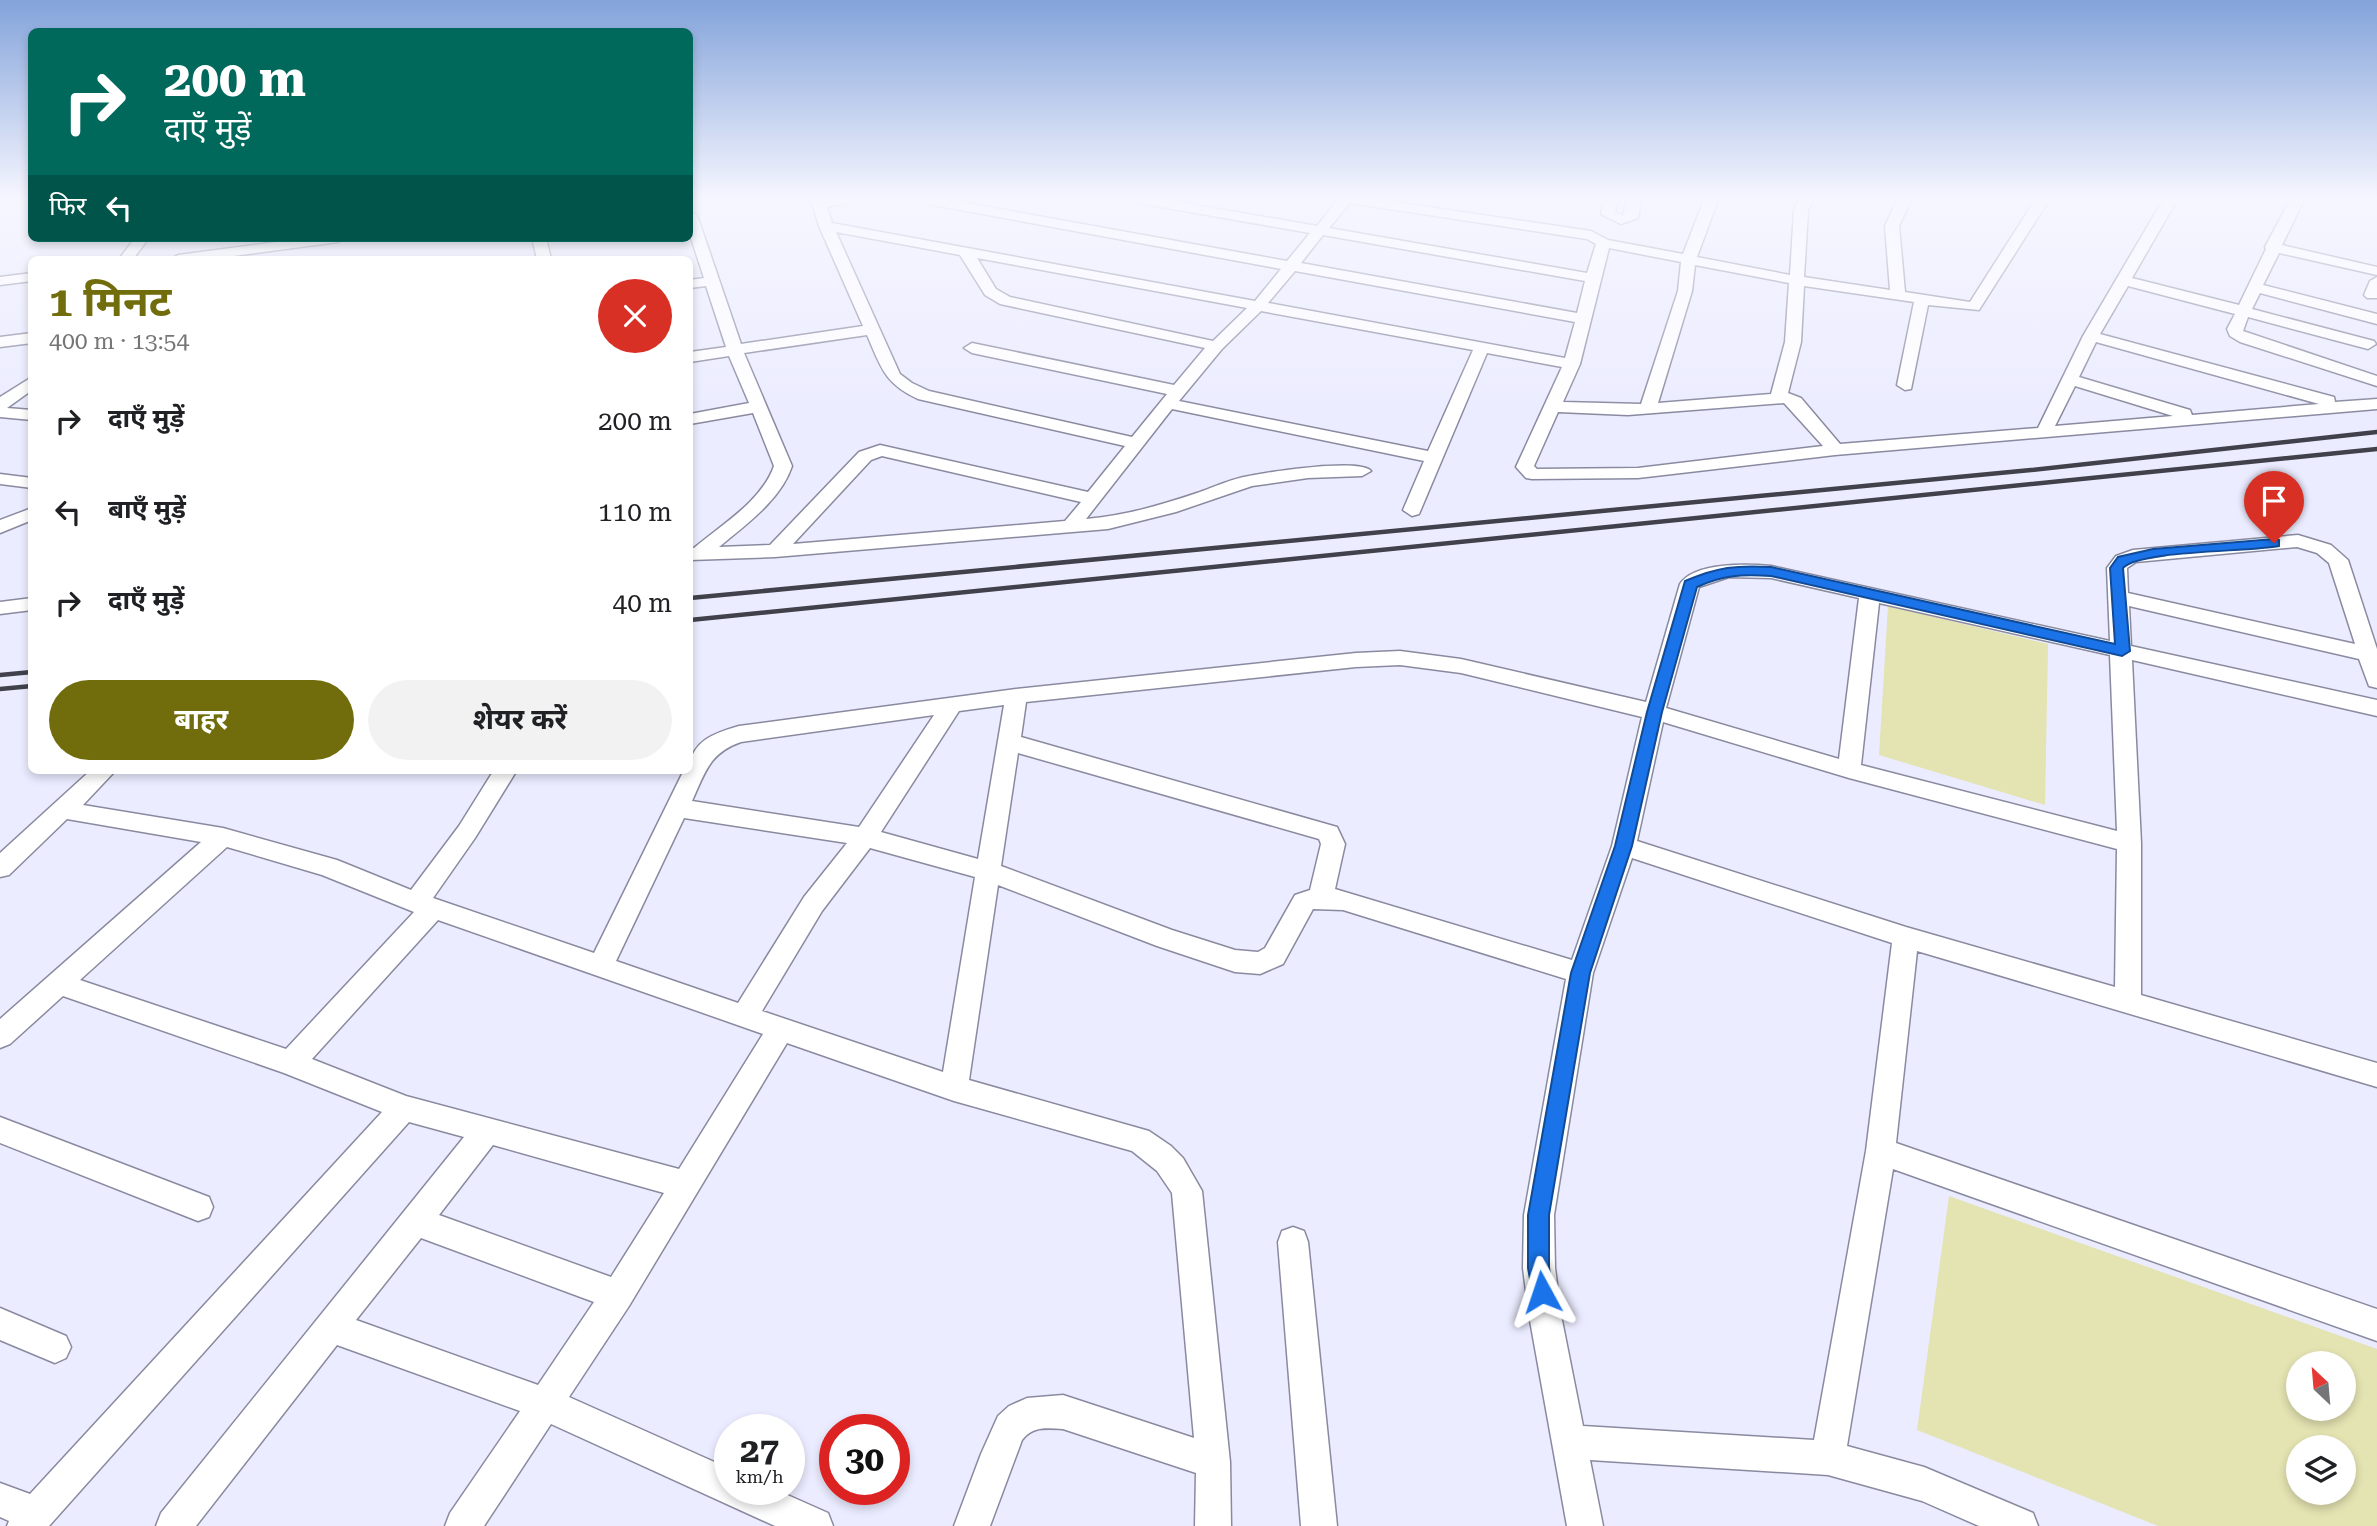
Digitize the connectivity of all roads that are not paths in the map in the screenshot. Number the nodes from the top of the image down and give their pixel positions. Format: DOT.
graph roads {
  1 [pos="709,271"];
  2 [pos="847,271"];
  3 [pos="977,271"];
  4 [pos="1075,271"];
  5 [pos="1288,271"];
  6 [pos="1321,271"];
  7 [pos="1553,271"];
  8 [pos="1594,271"];
  9 [pos="1687,271"];
  10 [pos="1753,271"];
  11 [pos="1796,271"];
  12 [pos="1896,271"];
  13 [pos="1998,271"];
  14 [pos="2129,271"];
  15 [pos="2260,271"];
  16 [pos="28,278"];
  17 [pos="1592,278"];
  18 [pos="1795,280"];
  19 [pos="2124,280"];
  20 [pos="0,281"];
  21 [pos="712,281"];
  22 [pos="693,284"];
  23 [pos="2253,287"];
  24 [pos="1898,295"];
  25 [pos="1922,299"];
  26 [pos="1259,305"];
  27 [pos="2243,311"];
  28 [pos="1583,319"];
  29 [pos="2377,319"];
  30 [pos="873,329"];
  31 [pos="2091,336"];
  32 [pos="28,338"];
  33 [pos="0,342"];
  34 [pos="2368,344"];
  35 [pos="1216,346"];
  36 [pos="1482,347"];
  37 [pos="972,348"];
  38 [pos="735,350"];
  39 [pos="693,357"];
  40 [pos="1572,364"];
  41 [pos="2070,379"];
  42 [pos="2377,381"];
  43 [pos="28,385"];
  44 [pos="1905,385"];
  45 [pos="1174,398"];
  46 [pos="1778,398"];
  47 [pos="2377,404"];
  48 [pos="0,405"];
  49 [pos="2345,406"];
  50 [pos="757,407"];
  51 [pos="1552,407"];
  52 [pos="1648,409"];
  53 [pos="0,412"];
  54 [pos="28,415"];
  55 [pos="693,418"];
  56 [pos="2196,418"];
  57 [pos="2045,430"];
  58 [pos="1138,444"];
  59 [pos="1835,450"];
  60 [pos="1435,458"];
  61 [pos="1362,471"];
  62 [pos="0,480"];
  63 [pos="28,483"];
  64 [pos="1093,499"];
  65 [pos="1412,510"];
  66 [pos="28,515"];
  67 [pos="1071,526"];
  68 [pos="0,527"];
  69 [pos="775,551"];
  70 [pos="694,554"];
  71 [pos="1870,594"];
  72 [pos="2119,597"];
  73 [pos="28,604"];
  74 [pos="0,608"];
  75 [pos="2122,651"];
  76 [pos="2368,654"];
  77 [pos="2377,681"];
  78 [pos="1016,696"];
  79 [pos="952,705"];
  80 [pos="2377,708"];
  81 [pos="1654,712"];
  82 [pos="1009,742"];
  83 [pos="1849,770"];
  84 [pos="101,774"];
  85 [pos="503,774"];
  86 [pos="679,808"];
  87 [pos="63,810"];
  88 [pos="223,837"];
  89 [pos="864,837"];
  90 [pos="2129,843"];
  91 [pos="1624,846"];
  92 [pos="0,868"];
  93 [pos="987,871"];
  94 [pos="1320,898"];
  95 [pos="424,905"];
  96 [pos="1906,937"];
  97 [pos="601,965"];
  98 [pos="1580,973"];
  99 [pos="59,984"];
  100 [pos="2128,1001"];
  101 [pos="745,1015"];
  102 [pos="781,1029"];
  103 [pos="0,1036"];
  104 [pos="291,1063"];
  105 [pos="2377,1075"];
  106 [pos="954,1088"];
  107 [pos="404,1108"];
  108 [pos="488,1129"];
  109 [pos="0,1130"];
  110 [pos="1881,1151"];
  111 [pos="685,1185"];
  112 [pos="198,1208"];
  113 [pos="415,1221"];
  114 [pos="1293,1242"];
  115 [pos="618,1295"];
  116 [pos="0,1324"];
  117 [pos="2377,1325"];
  118 [pos="330,1327"];
  119 [pos="55,1347"];
  120 [pos="546,1404"];
  121 [pos="1571,1442"];
  122 [pos="1828,1458"];
  123 [pos="1213,1462"];
  124 [pos="714,1480"];
  125 [pos="0,1500"];
  126 [pos="769,1505"];
  127 [pos="30,1520"];
  128 [pos="174,1526"];
  129 [pos="463,1526"];
  130 [pos="815,1526"];
  131 [pos="972,1526"];
  132 [pos="1213,1526"];
  133 [pos="1319,1526"];
  134 [pos="1585,1526"];
  135 [pos="2020,1526"];
  1 -- 21 [label="street"];
  2 -- 30 [label="street"];
  3 -- 35 [label="street"];
  4 -- 26 [label="street"];
  5 -- 26 [label="street"];
  6 -- 28 [label="street"];
  7 -- 17 [label="street"];
  8 -- 17 [label="street"];
  9 -- 52 [label="street"];
  10 -- 18 [label="street"];
  11 -- 18 [label="street"];
  12 -- 24 [label="street"];
  13 -- 25 [label="street"];
  14 -- 19 [label="street"];
  15 -- 23 [label="street"];
  16 -- 20 [label="street"];
  17 -- 28 [label="street"];
  18 -- 24 [label="street"];
  18 -- 46 [label="street"];
  19 -- 27 [label="street"];
  19 -- 31 [label="street"];
  21 -- 22 [label="street"];
  21 -- 38 [label="street"];
  23 -- 27 [label="street"];
  23 -- 29 [label="street"];
  24 -- 25 [label="street"];
  25 -- 44 [label="street"];
  26 -- 35 [label="street"];
  26 -- 36 [label="street"];
  27 -- 34 [label="street"];
  27 -- 42 [label="street"];
  28 -- 40 [label="street"];
  30 -- 38 [label="street"];
  30 -- 58 [label="street"];
  31 -- 41 [label="street"];
  31 -- 49 [label="street"];
  32 -- 33 [label="street"];
  35 -- 45 [label="street"];
  36 -- 40 [label="street"];
  36 -- 60 [label="street"];
  37 -- 45 [label="street"];
  38 -- 39 [label="street"];
  38 -- 50 [label="street"];
  40 -- 51 [label="street"];
  41 -- 56 [label="street"];
  41 -- 57 [label="street"];
  43 -- 48 [label="street"];
  45 -- 58 [label="street"];
  45 -- 60 [label="street"];
  46 -- 52 [label="street"];
  46 -- 59 [label="street"];
  47 -- 49 [label="street"];
  49 -- 56 [label="street"];
  50 -- 55 [label="street"];
  50 -- 70 [label="street"];
  51 -- 52 [label="street"];
  51 -- 59 [label="street"];
  53 -- 54 [label="street"];
  56 -- 57 [label="street"];
  57 -- 59 [label="street"];
  58 -- 64 [label="street"];
  60 -- 65 [label="street"];
  61 -- 67 [label="street"];
  62 -- 63 [label="street"];
  64 -- 67 [label="street"];
  64 -- 69 [label="street"];
  66 -- 68 [label="street"];
  67 -- 69 [label="street"];
  69 -- 70 [label="street"];
  71 -- 75 [label="street"];
  71 -- 81 [label="street"];
  71 -- 83 [label="street"];
  72 -- 75 [label="street"];
  72 -- 76 [label="street"];
  72 -- 76 [label="street"];
  73 -- 74 [label="street"];
  75 -- 80 [label="street"];
  75 -- 90 [label="street"];
  76 -- 77 [label="street"];
  78 -- 79 [label="street"];
  78 -- 81 [label="street"];
  78 -- 82 [label="street"];
  79 -- 86 [label="street"];
  79 -- 89 [label="street"];
  81 -- 83 [label="street"];
  81 -- 91 [label="street"];
  82 -- 93 [label="street"];
  82 -- 94 [label="street"];
  83 -- 90 [label="street"];
  84 -- 87 [label="street"];
  85 -- 95 [label="street"];
  86 -- 89 [label="street"];
  86 -- 97 [label="street"];
  87 -- 88 [label="street"];
  87 -- 92 [label="street"];
  88 -- 95 [label="street"];
  88 -- 99 [label="street"];
  89 -- 93 [label="street"];
  89 -- 101 [label="street"];
  90 -- 100 [label="street"];
  91 -- 96 [label="street"];
  91 -- 98 [label="street"];
  93 -- 94 [label="street"];
  93 -- 106 [label="street"];
  94 -- 98 [label="street"];
  95 -- 97 [label="street"];
  95 -- 104 [label="street"];
  96 -- 100 [label="street"];
  96 -- 110 [label="street"];
  97 -- 101 [label="street"];
  98 -- 121 [label="street"];
  99 -- 103 [label="street"];
  99 -- 104 [label="street"];
  100 -- 105 [label="street"];
  101 -- 102 [label="street"];
  102 -- 106 [label="street"];
  102 -- 111 [label="street"];
  104 -- 107 [label="street"];
  106 -- 123 [label="street"];
  107 -- 108 [label="street"];
  107 -- 127 [label="street"];
  108 -- 111 [label="street"];
  108 -- 113 [label="street"];
  109 -- 112 [label="street"];
  110 -- 117 [label="street"];
  110 -- 122 [label="street"];
  111 -- 115 [label="street"];
  113 -- 115 [label="street"];
  113 -- 118 [label="street"];
  114 -- 133 [label="street"];
  115 -- 120 [label="street"];
  116 -- 119 [label="street"];
  118 -- 120 [label="street"];
  118 -- 128 [label="street"];
  120 -- 124 [label="street"];
  120 -- 129 [label="street"];
  121 -- 122 [label="street"];
  121 -- 134 [label="street"];
  122 -- 135 [label="street"];
  123 -- 131 [label="street"];
  123 -- 132 [label="street"];
  125 -- 127 [label="street"];
  126 -- 130 [label="street"];
}
